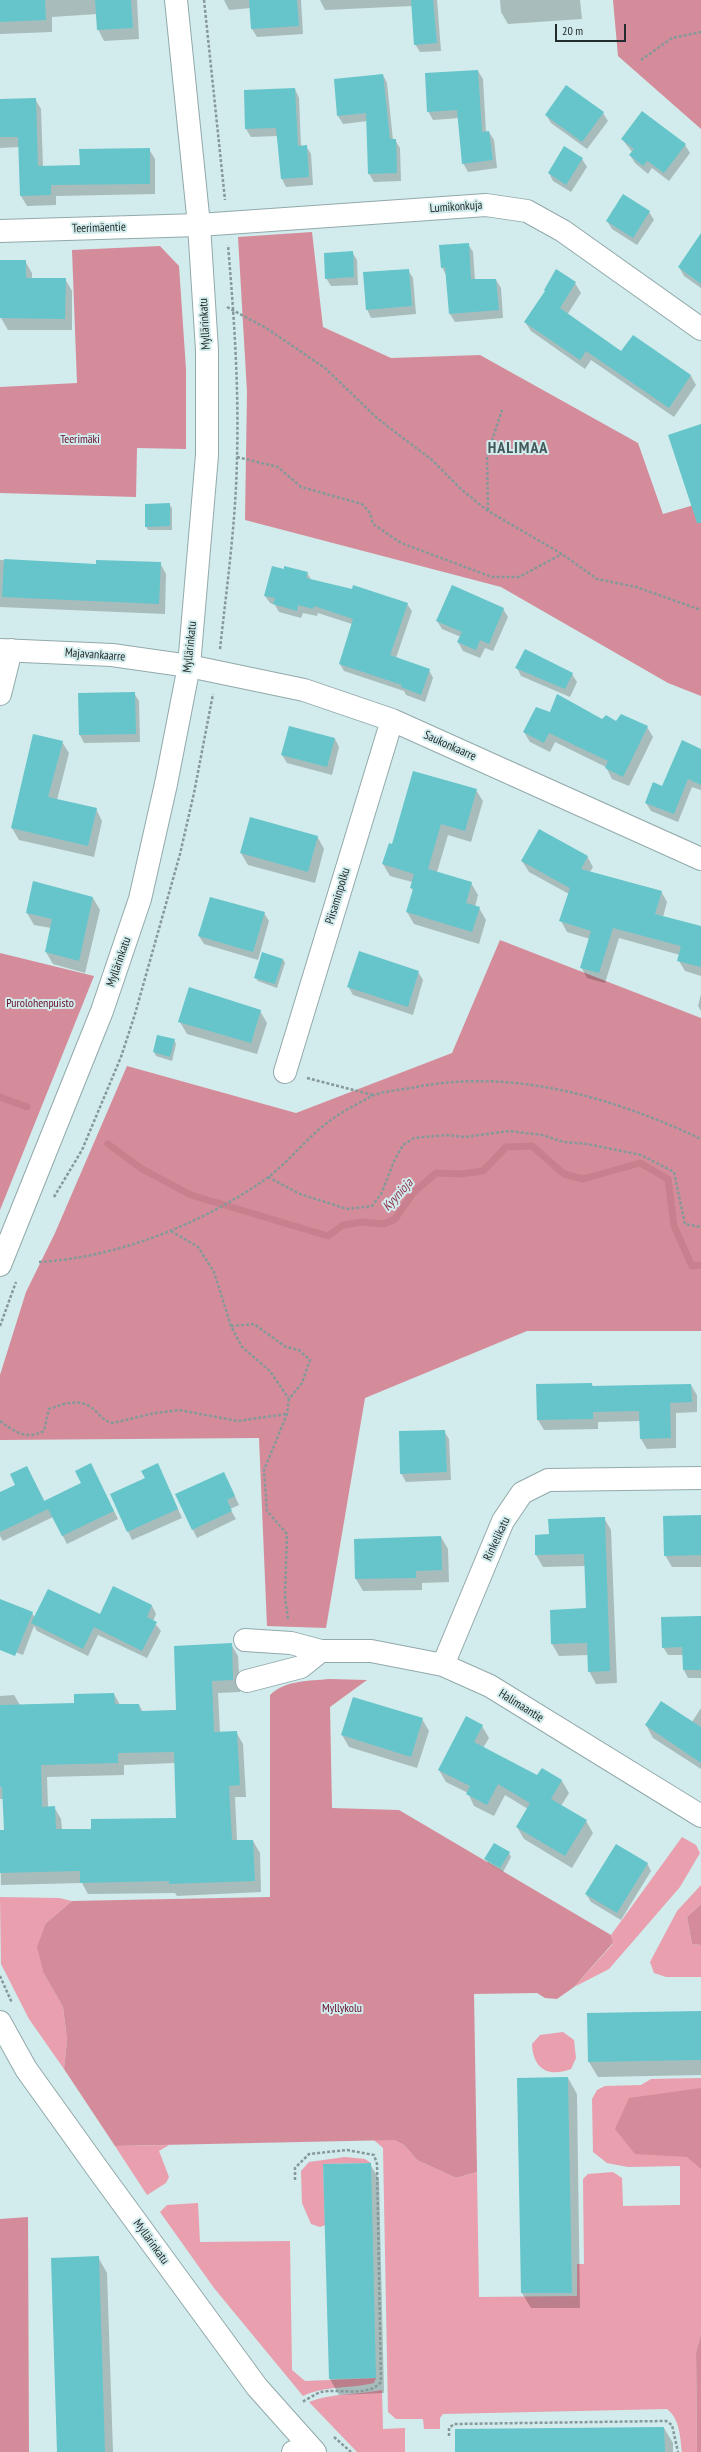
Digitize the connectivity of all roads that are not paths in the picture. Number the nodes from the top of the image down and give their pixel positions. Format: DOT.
graph roads {
  1 [pos="176,0"];
  2 [pos="199,225"];
  3 [pos="0,231"];
  4 [pos="701,329"];
  5 [pos="5,650"];
  6 [pos="189,666"];
  7 [pos="0,694"];
  8 [pos="392,720"];
  9 [pos="701,859"];
  10 [pos="285,1072"];
  11 [pos="0,1265"];
  12 [pos="701,1478"];
  13 [pos="245,1640"];
  14 [pos="321,1651"];
  15 [pos="443,1665"];
  16 [pos="247,1681"];
  17 [pos="701,1816"];
  18 [pos="0,2022"];
  19 [pos="306,2450"];
  1 -- 2 [label="street, Myllärinkatu"];
  2 -- 3 [label="street, Teerimäentie"];
  2 -- 4 [label="street, Lumikonkuja"];
  2 -- 6 [label="street, Myllärinkatu"];
  5 -- 6 [label="street, Majavankaarre"];
  5 -- 7 [label="street"];
  6 -- 8 [label="street, Saukonkaarre"];
  6 -- 11 [label="street, Myllärinkatu"];
  8 -- 9 [label="street, Saukonkaarre"];
  8 -- 10 [label="street, Piisaminpolku"];
  12 -- 15 [label="street, Rinkelikatu"];
  13 -- 14 [label="street, Halimaantie"];
  14 -- 15 [label="street, Halimaantie"];
  14 -- 16 [label="street"];
  15 -- 17 [label="street, Halimaantie"];
  18 -- 19 [label="street, Myllärinkatu"];
}
